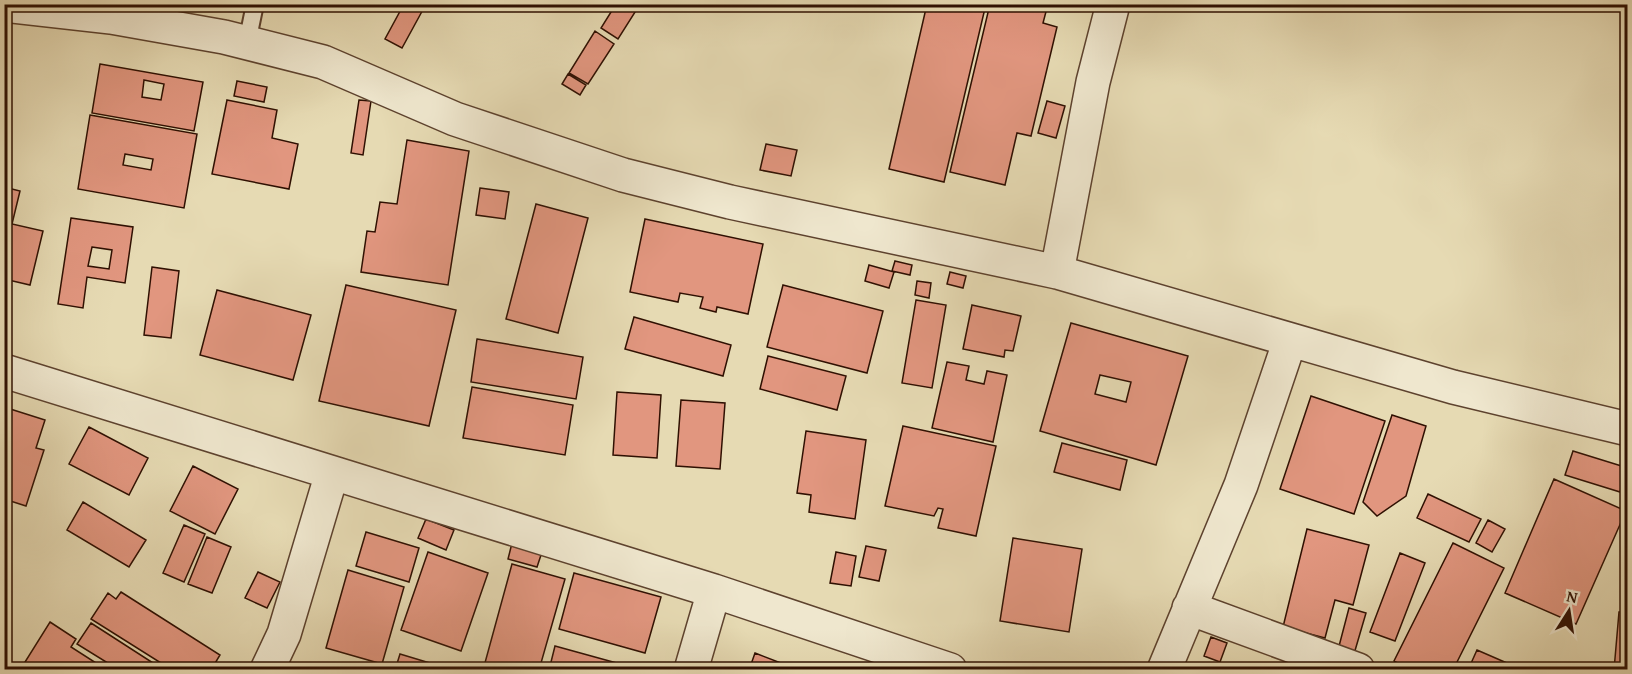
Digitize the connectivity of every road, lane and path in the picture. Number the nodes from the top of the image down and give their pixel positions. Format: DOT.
graph roads {
  1 [pos="255,4"];
  2 [pos="1113,4"];
  3 [pos="4,5"];
  4 [pos="247,43"];
  5 [pos="1058,273"];
  6 [pos="1290,340"];
  7 [pos="4,371"];
  8 [pos="1628,429"];
  9 [pos="332,472"];
  10 [pos="714,591"];
  11 [pos="1190,608"];
  12 [pos="267,669"];
  13 [pos="691,669"];
  14 [pos="950,669"];
  15 [pos="1164,669"];
  16 [pos="1358,669"];
  1 -- 4 [label="lane"];
  2 -- 5 [label="street"];
  3 -- 4 [label="street"];
  4 -- 5 [label="street"];
  5 -- 6 [label="street"];
  6 -- 8 [label="street"];
  6 -- 11 [label="street"];
  7 -- 9 [label="street"];
  9 -- 10 [label="street"];
  9 -- 12 [label="street"];
  10 -- 13 [label="street"];
  10 -- 14 [label="street"];
  11 -- 15 [label="street"];
  11 -- 16 [label="street"];
}
